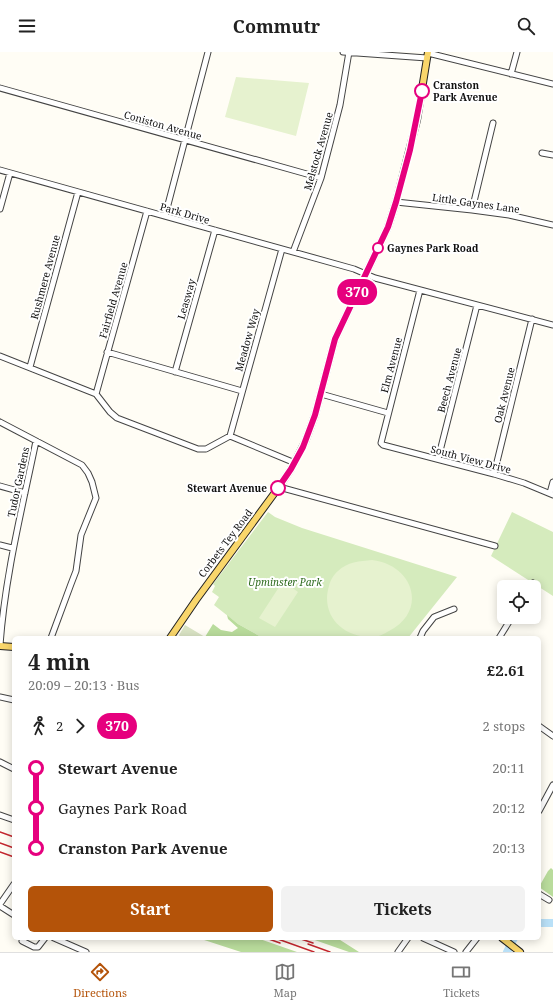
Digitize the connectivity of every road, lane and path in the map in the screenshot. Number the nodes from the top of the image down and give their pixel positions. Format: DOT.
graph roads {
  1 [pos="208,52"];
  2 [pos="343,52"];
  3 [pos="349,52"];
  4 [pos="517,52"];
  5 [pos="427,54"];
  6 [pos="511,74"];
  7 [pos="553,84"];
  8 [pos="0,88"];
  9 [pos="493,123"];
  10 [pos="185,140"];
  11 [pos="542,153"];
  12 [pos="553,155"];
  13 [pos="0,170"];
  14 [pos="10,173"];
  15 [pos="321,178"];
  16 [pos="78,192"];
  17 [pos="396,202"];
  18 [pos="0,209"];
  19 [pos="472,210"];
  20 [pos="147,211"];
  21 [pos="165,216"];
  22 [pos="553,225"];
  23 [pos="214,230"];
  24 [pos="282,249"];
  25 [pos="293,252"];
  26 [pos="365,274"];
  27 [pos="420,290"];
  28 [pos="477,305"];
  29 [pos="532,319"];
  30 [pos="553,325"];
  31 [pos="107,352"];
  32 [pos="0,356"];
  33 [pos="30,367"];
  34 [pos="175,372"];
  35 [pos="242,390"];
  36 [pos="96,394"];
  37 [pos="321,394"];
  38 [pos="388,413"];
  39 [pos="0,422"];
  40 [pos="230,436"];
  41 [pos="36,441"];
  42 [pos="383,445"];
  43 [pos="438,459"];
  44 [pos="295,463"];
  45 [pos="494,474"];
  46 [pos="553,482"];
  47 [pos="0,486"];
  48 [pos="280,487"];
  49 [pos="25,493"];
  50 [pos="552,494"];
  51 [pos="0,545"];
  52 [pos="495,546"];
  53 [pos="12,548"];
  54 [pos="454,609"];
  55 [pos="508,624"];
  56 [pos="52,636"];
  57 [pos="171,636"];
  58 [pos="421,636"];
  59 [pos="500,636"];
  60 [pos="0,645"];
  61 [pos="12,647"];
  62 [pos="0,697"];
  63 [pos="12,700"];
  64 [pos="541,727"];
  65 [pos="553,736"];
  66 [pos="0,762"];
  67 [pos="12,768"];
  68 [pos="553,785"];
  69 [pos="541,807"];
  70 [pos="0,815"];
  71 [pos="12,819"];
  72 [pos="12,887"];
  73 [pos="541,895"];
  74 [pos="549,900"];
  75 [pos="0,905"];
  76 [pos="12,914"];
  77 [pos="43,940"];
  78 [pos="59,940"];
  79 [pos="407,940"];
  80 [pos="427,940"];
  81 [pos="475,940"];
  82 [pos="505,940"];
  83 [pos="22,941"];
  84 [pos="86,952"];
  85 [pos="398,952"];
  86 [pos="454,952"];
  87 [pos="466,952"];
  88 [pos="520,952"];
  1 -- 10 [label="street"];
  2 -- 3 [label="street"];
  3 -- 5 [label="street"];
  3 -- 15 [label="street, Melstock Avenue"];
  4 -- 6 [label="street"];
  5 -- 6 [label="street"];
  5 -- 17 [label="main road, Corbets Tey Road"];
  6 -- 7 [label="street"];
  8 -- 10 [label="street, Coniston Avenue"];
  9 -- 19 [label="street"];
  10 -- 15 [label="street, Coniston Avenue"];
  10 -- 21 [label="street"];
  11 -- 12 [label="street"];
  13 -- 14 [label="street, Park Drive"];
  14 -- 16 [label="street, Park Drive"];
  14 -- 18 [label="street"];
  15 -- 25 [label="street, Melstock Avenue"];
  16 -- 20 [label="street, Park Drive"];
  16 -- 33 [label="street, Rushmere Avenue"];
  17 -- 19 [label="street, Little Gaynes Lane"];
  17 -- 26 [label="main road, Corbets Tey Road"];
  19 -- 22 [label="street, Little Gaynes Lane"];
  20 -- 21 [label="street, Park Drive"];
  20 -- 31 [label="street, Fairfield Avenue"];
  21 -- 23 [label="street, Park Drive"];
  23 -- 24 [label="street, Park Drive"];
  23 -- 34 [label="street, Leasway"];
  24 -- 25 [label="street, Park Drive"];
  24 -- 35 [label="street, Meadow Way"];
  25 -- 26 [label="street, Park Drive"];
  26 -- 27 [label="street"];
  26 -- 37 [label="main road, Corbets Tey Road"];
  27 -- 28 [label="street"];
  27 -- 38 [label="street, Elm Avenue"];
  28 -- 29 [label="street"];
  28 -- 43 [label="street, Beech Avenue"];
  29 -- 30 [label="street"];
  29 -- 45 [label="street, Oak Avenue"];
  31 -- 34 [label="street"];
  31 -- 36 [label="street, Fairfield Avenue"];
  32 -- 33 [label="street"];
  33 -- 36 [label="street"];
  34 -- 35 [label="street"];
  35 -- 40 [label="street, Meadow Way"];
  36 -- 40 [label="street"];
  37 -- 38 [label="street"];
  37 -- 44 [label="main road, Corbets Tey Road"];
  38 -- 42 [label="street, Elm Avenue"];
  39 -- 41 [label="street"];
  40 -- 44 [label="street"];
  41 -- 49 [label="street, Tudor Gardens"];
  41 -- 56 [label="street"];
  42 -- 43 [label="street, South View Drive"];
  43 -- 45 [label="street, South View Drive"];
  44 -- 48 [label="main road, Corbets Tey Road"];
  45 -- 50 [label="street, South View Drive"];
  46 -- 50 [label="street"];
  47 -- 49 [label="street"];
  48 -- 52 [label="street"];
  48 -- 57 [label="main road, Corbets Tey Road"];
  49 -- 53 [label="street, Tudor Gardens"];
  51 -- 53 [label="street"];
  53 -- 60 [label="street, Tudor Gardens"];
  54 -- 58 [label="street"];
  55 -- 59 [label="street"];
  60 -- 61 [label="main road"];
  62 -- 63 [label="street"];
  64 -- 65 [label="street"];
  66 -- 67 [label="street"];
  68 -- 69 [label="street"];
  70 -- 71 [label="street"];
  72 -- 75 [label="street"];
  73 -- 74 [label="street"];
  75 -- 76 [label="street"];
  77 -- 83 [label="street"];
  78 -- 84 [label="street"];
  79 -- 85 [label="street"];
  80 -- 86 [label="street"];
  81 -- 87 [label="street"];
  82 -- 88 [label="main road"];
}
